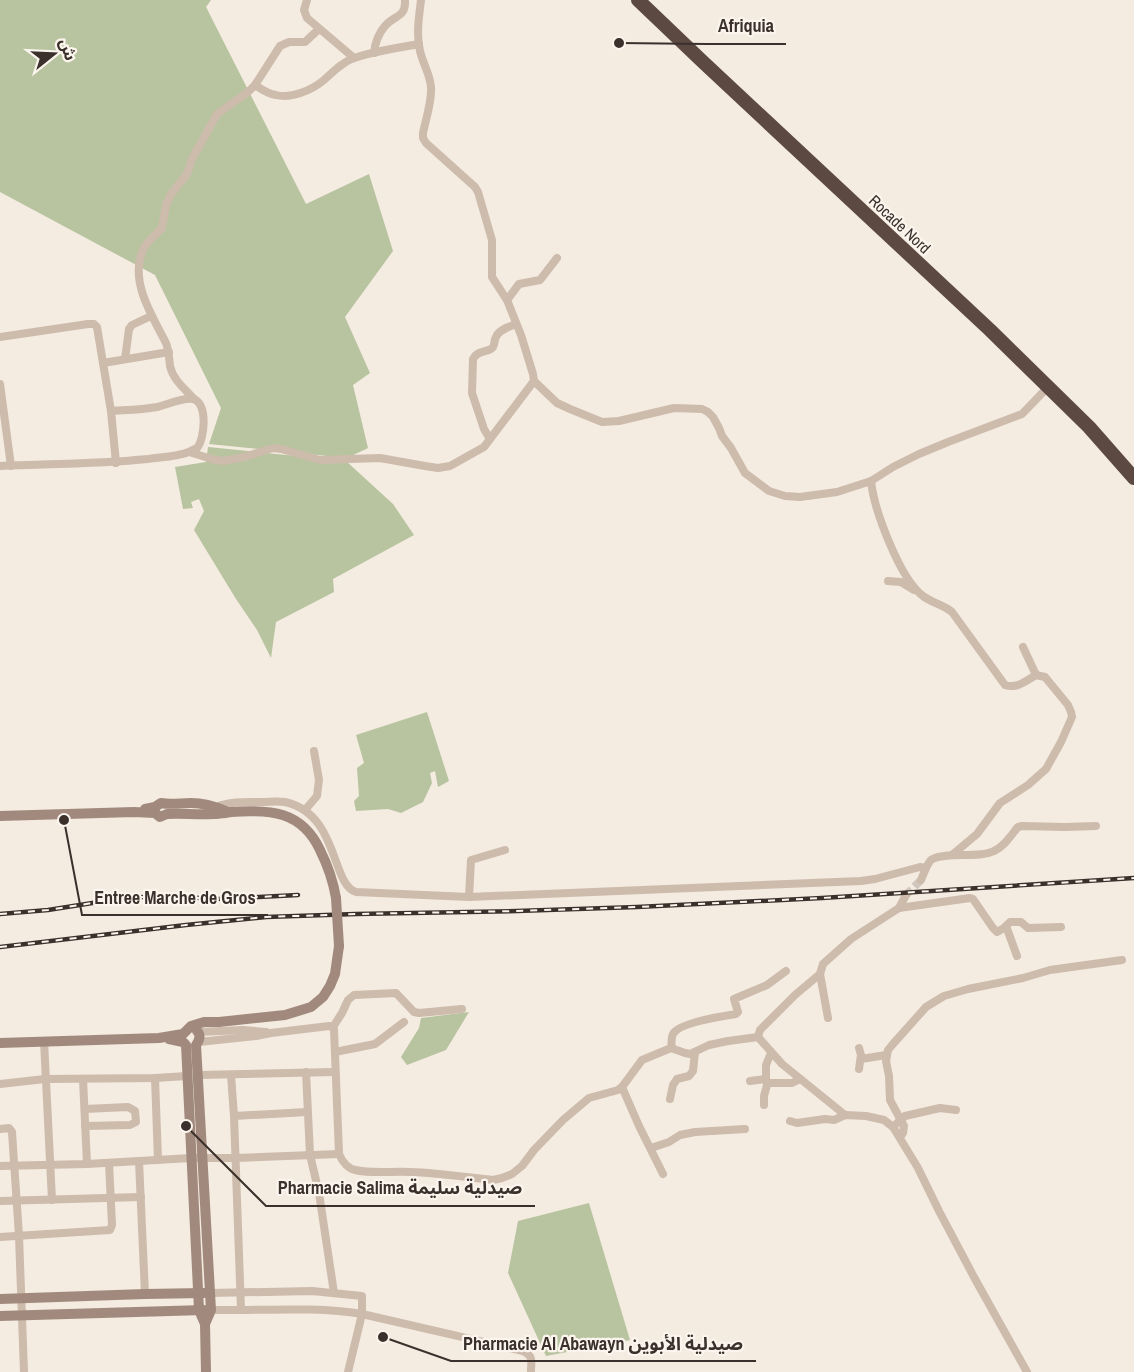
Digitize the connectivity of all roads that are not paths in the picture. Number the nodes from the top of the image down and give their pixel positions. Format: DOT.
graph roads {
  1 [pos="307,0"];
  2 [pos="421,0"];
  3 [pos="638,0"];
  4 [pos="407,1"];
  5 [pos="320,29"];
  6 [pos="419,44"];
  7 [pos="374,53"];
  8 [pos="354,58"];
  9 [pos="255,85"];
  10 [pos="557,258"];
  11 [pos="507,300"];
  12 [pos="151,316"];
  13 [pos="516,324"];
  14 [pos="0,337"];
  15 [pos="169,352"];
  16 [pos="125,359"];
  17 [pos="103,363"];
  18 [pos="534,381"];
  19 [pos="0,384"];
  20 [pos="1048,387"];
  21 [pos="195,399"];
  22 [pos="111,411"];
  23 [pos="490,440"];
  24 [pos="189,452"];
  25 [pos="116,462"];
  26 [pos="0,466"];
  27 [pos="11,466"];
  28 [pos="1134,478"];
  29 [pos="871,482"];
  30 [pos="888,581"];
  31 [pos="919,592"];
  32 [pos="1023,647"];
  33 [pos="1036,675"];
  34 [pos="314,751"];
  35 [pos="215,807"];
  36 [pos="160,809"];
  37 [pos="305,810"];
  38 [pos="231,812"];
  39 [pos="193,813"];
  40 [pos="0,816"];
  41 [pos="1096,826"];
  42 [pos="505,850"];
  43 [pos="952,855"];
  44 [pos="926,868"];
  45 [pos="921,880"];
  46 [pos="906,896"];
  47 [pos="469,897"];
  48 [pos="900,908"];
  49 [pos="1006,926"];
  50 [pos="1061,927"];
  51 [pos="1017,956"];
  52 [pos="1122,960"];
  53 [pos="786,972"];
  54 [pos="820,974"];
  55 [pos="462,1009"];
  56 [pos="828,1018"];
  57 [pos="404,1022"];
  58 [pos="333,1027"];
  59 [pos="191,1037"];
  60 [pos="758,1037"];
  61 [pos="44,1041"];
  62 [pos="0,1043"];
  63 [pos="671,1048"];
  64 [pos="859,1048"];
  65 [pos="335,1052"];
  66 [pos="695,1052"];
  67 [pos="771,1053"];
  68 [pos="886,1055"];
  69 [pos="861,1059"];
  70 [pos="859,1069"];
  71 [pos="306,1072"];
  72 [pos="335,1072"];
  73 [pos="231,1075"];
  74 [pos="192,1076"];
  75 [pos="155,1078"];
  76 [pos="45,1079"];
  77 [pos="83,1079"];
  78 [pos="800,1079"];
  79 [pos="750,1081"];
  80 [pos="766,1081"];
  81 [pos="0,1084"];
  82 [pos="622,1087"];
  83 [pos="670,1099"];
  84 [pos="765,1105"];
  85 [pos="85,1109"];
  86 [pos="956,1110"];
  87 [pos="307,1112"];
  88 [pos="845,1115"];
  89 [pos="234,1116"];
  90 [pos="901,1118"];
  91 [pos="790,1121"];
  92 [pos="85,1126"];
  93 [pos="893,1127"];
  94 [pos="0,1129"];
  95 [pos="745,1129"];
  96 [pos="900,1137"];
  97 [pos="651,1148"];
  98 [pos="339,1154"];
  99 [pos="310,1155"];
  100 [pos="196,1158"];
  101 [pos="236,1158"];
  102 [pos="158,1160"];
  103 [pos="139,1161"];
  104 [pos="109,1162"];
  105 [pos="87,1164"];
  106 [pos="50,1165"];
  107 [pos="0,1166"];
  108 [pos="14,1166"];
  109 [pos="663,1174"];
  110 [pos="141,1197"];
  111 [pos="111,1199"];
  112 [pos="52,1200"];
  113 [pos="0,1201"];
  114 [pos="16,1201"];
  115 [pos="19,1236"];
  116 [pos="0,1237"];
  117 [pos="210,1293"];
  118 [pos="241,1293"];
  119 [pos="334,1293"];
  120 [pos="145,1294"];
  121 [pos="198,1294"];
  122 [pos="22,1298"];
  123 [pos="0,1299"];
  124 [pos="199,1310"];
  125 [pos="211,1310"];
  126 [pos="242,1310"];
  127 [pos="362,1314"];
  128 [pos="22,1315"];
  129 [pos="0,1316"];
  130 [pos="205,1324"];
  131 [pos="350,1371"];
  132 [pos="24,1372"];
  133 [pos="206,1372"];
  134 [pos="531,1372"];
  135 [pos="1027,1372"];
  1 -- 5 [label="street"];
  2 -- 6 [label="street"];
  3 -- 20 [label="highway, Rocade Nord"];
  4 -- 7 [label="street"];
  5 -- 8 [label="street"];
  5 -- 9 [label="street"];
  6 -- 7 [label="street"];
  6 -- 11 [label="street"];
  7 -- 8 [label="street"];
  8 -- 9 [label="street"];
  9 -- 12 [label="street"];
  10 -- 11 [label="street"];
  11 -- 13 [label="street"];
  12 -- 15 [label="street"];
  12 -- 16 [label="street"];
  13 -- 18 [label="street"];
  13 -- 23 [label="street"];
  14 -- 17 [label="street"];
  15 -- 16 [label="street"];
  15 -- 21 [label="street"];
  16 -- 17 [label="street"];
  17 -- 22 [label="street"];
  18 -- 23 [label="street"];
  18 -- 29 [label="street"];
  19 -- 27 [label="street"];
  20 -- 28 [label="highway, Rocade Nord"];
  20 -- 29 [label="street"];
  21 -- 22 [label="street"];
  21 -- 24 [label="street"];
  22 -- 25 [label="street"];
  23 -- 24 [label="street"];
  24 -- 25 [label="street"];
  25 -- 27 [label="street"];
  26 -- 27 [label="street"];
  29 -- 31 [label="street"];
  30 -- 31 [label="street"];
  31 -- 33 [label="street"];
  32 -- 33 [label="street"];
  33 -- 43 [label="street"];
  34 -- 37 [label="street"];
  35 -- 36 [label="street"];
  35 -- 37 [label="street"];
  35 -- 38 [label="street"];
  35 -- 39 [label="street"];
  36 -- 39 [label="street"];
  36 -- 40 [label="street"];
  37 -- 47 [label="street"];
  38 -- 39 [label="street"];
  38 -- 59 [label="street, bridge"];
  41 -- 43 [label="street"];
  42 -- 47 [label="street"];
  43 -- 44 [label="street"];
  44 -- 45 [label="street"];
  44 -- 47 [label="street"];
  46 -- 48 [label="street"];
  48 -- 49 [label="street"];
  48 -- 54 [label="street"];
  49 -- 50 [label="street"];
  49 -- 51 [label="street"];
  52 -- 68 [label="street"];
  53 -- 63 [label="street"];
  54 -- 56 [label="street"];
  54 -- 60 [label="street"];
  55 -- 58 [label="street"];
  57 -- 65 [label="street"];
  58 -- 59 [label="street"];
  58 -- 65 [label="street"];
  59 -- 61 [label="street"];
  59 -- 74 [label="street"];
  60 -- 66 [label="street"];
  60 -- 67 [label="street"];
  61 -- 62 [label="street"];
  61 -- 76 [label="street"];
  63 -- 66 [label="street"];
  63 -- 82 [label="street"];
  64 -- 69 [label="street"];
  65 -- 72 [label="street"];
  66 -- 83 [label="street"];
  67 -- 78 [label="street"];
  67 -- 80 [label="street"];
  68 -- 69 [label="street"];
  68 -- 90 [label="street"];
  69 -- 70 [label="street"];
  71 -- 72 [label="street"];
  71 -- 73 [label="street"];
  71 -- 87 [label="street"];
  72 -- 98 [label="street"];
  73 -- 74 [label="street"];
  73 -- 89 [label="street"];
  74 -- 75 [label="street"];
  74 -- 100 [label="street"];
  75 -- 77 [label="street"];
  75 -- 102 [label="street"];
  76 -- 77 [label="street"];
  76 -- 81 [label="street"];
  76 -- 106 [label="street"];
  77 -- 85 [label="street"];
  78 -- 80 [label="street"];
  78 -- 88 [label="street"];
  79 -- 80 [label="street"];
  80 -- 84 [label="street"];
  82 -- 97 [label="street"];
  82 -- 98 [label="street"];
  85 -- 92 [label="street"];
  85 -- 92 [label="street"];
  86 -- 90 [label="street"];
  87 -- 89 [label="street"];
  87 -- 99 [label="street"];
  88 -- 91 [label="street"];
  88 -- 93 [label="street"];
  89 -- 101 [label="street"];
  90 -- 93 [label="street"];
  90 -- 96 [label="street"];
  92 -- 105 [label="street"];
  93 -- 96 [label="street"];
  94 -- 108 [label="street"];
  95 -- 97 [label="street"];
  96 -- 135 [label="street"];
  97 -- 109 [label="street"];
  98 -- 99 [label="street"];
  99 -- 101 [label="street"];
  99 -- 119 [label="street"];
  100 -- 101 [label="street"];
  100 -- 102 [label="street"];
  100 -- 117 [label="street"];
  100 -- 121 [label="street"];
  101 -- 118 [label="street"];
  102 -- 103 [label="street"];
  103 -- 104 [label="street"];
  103 -- 110 [label="street"];
  104 -- 105 [label="street"];
  104 -- 111 [label="street"];
  105 -- 106 [label="street"];
  106 -- 108 [label="street"];
  106 -- 112 [label="street"];
  107 -- 108 [label="street"];
  108 -- 114 [label="street"];
  110 -- 111 [label="street"];
  110 -- 120 [label="street"];
  111 -- 112 [label="street"];
  111 -- 115 [label="street"];
  112 -- 114 [label="street"];
  113 -- 114 [label="street"];
  114 -- 115 [label="street"];
  115 -- 116 [label="street"];
  115 -- 122 [label="street"];
  117 -- 118 [label="street"];
  117 -- 121 [label="street"];
  117 -- 125 [label="street"];
  118 -- 119 [label="street"];
  118 -- 126 [label="street"];
  119 -- 127 [label="street"];
  120 -- 121 [label="street"];
  120 -- 122 [label="street"];
  121 -- 124 [label="street"];
  122 -- 123 [label="street"];
  122 -- 128 [label="street"];
  124 -- 125 [label="street"];
  124 -- 128 [label="street"];
  124 -- 130 [label="street"];
  125 -- 126 [label="street"];
  125 -- 130 [label="street"];
  126 -- 127 [label="street"];
  127 -- 131 [label="street"];
  127 -- 134 [label="street"];
  128 -- 129 [label="street"];
  128 -- 132 [label="street"];
  130 -- 133 [label="street"];
}
